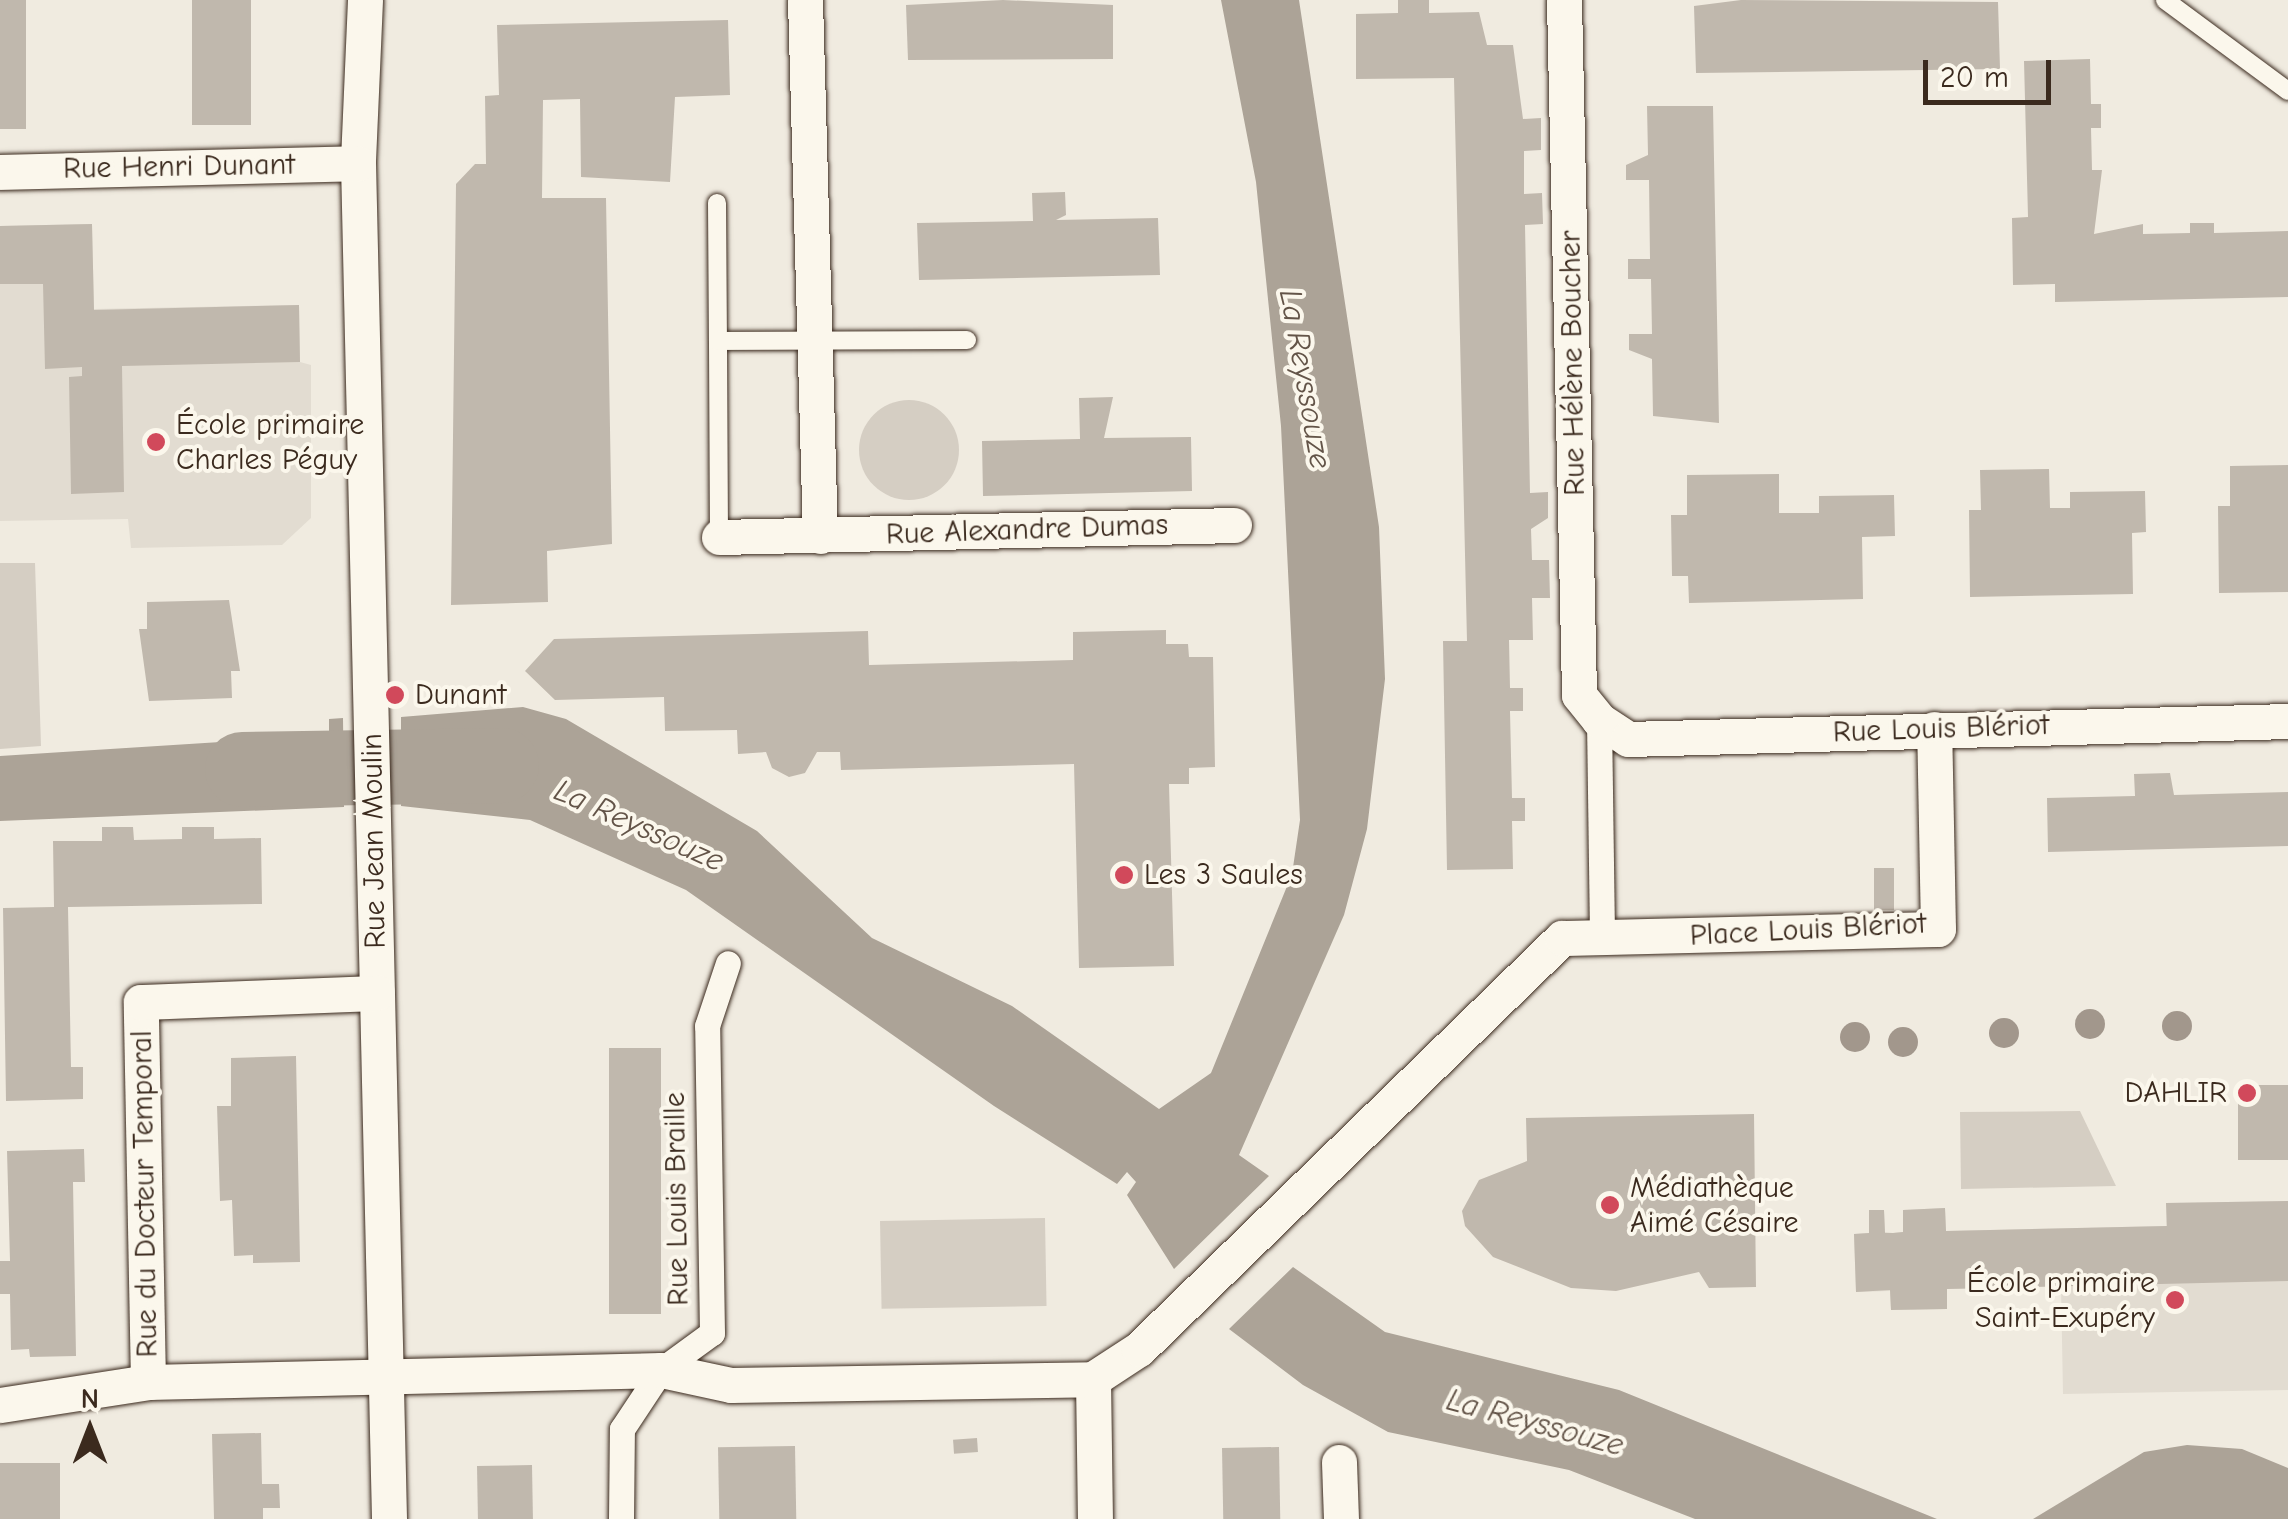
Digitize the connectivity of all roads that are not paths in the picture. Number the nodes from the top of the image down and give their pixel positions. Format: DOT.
graph roads {
  1 [pos="365,0"];
  2 [pos="804,0"];
  3 [pos="1564,0"];
  4 [pos="2166,0"];
  5 [pos="2288,91"];
  6 [pos="358,163"];
  7 [pos="0,172"];
  8 [pos="717,204"];
  9 [pos="814,340"];
  10 [pos="967,340"];
  11 [pos="718,341"];
  12 [pos="1234,524"];
  13 [pos="820,536"];
  14 [pos="719,537"];
  15 [pos="1599,720"];
  16 [pos="2288,721"];
  17 [pos="1934,729"];
  18 [pos="1602,938"];
  19 [pos="728,963"];
  20 [pos="377,992"];
  21 [pos="661,1370"];
  22 [pos="1092,1379"];
  23 [pos="384,1380"];
  24 [pos="148,1382"];
  25 [pos="0,1406"];
  26 [pos="1339,1462"];
  27 [pos="388,1519"];
  28 [pos="620,1519"];
  29 [pos="1095,1519"];
  30 [pos="1341,1519"];
  1 -- 6 [label="street, Rue Jean Moulin"];
  2 -- 9 [label="street"];
  3 -- 15 [label="street, Rue Hélène Boucher"];
  4 -- 5 [label="lane"];
  6 -- 7 [label="street, Rue Henri Dunant"];
  6 -- 20 [label="street, Rue Jean Moulin"];
  8 -- 11 [label="lane, Rue Alexandre Dumas"];
  9 -- 10 [label="lane"];
  9 -- 11 [label="lane"];
  9 -- 13 [label="street"];
  11 -- 14 [label="lane, Rue Alexandre Dumas"];
  12 -- 13 [label="street, Rue Alexandre Dumas"];
  13 -- 14 [label="street, Rue Alexandre Dumas"];
  15 -- 17 [label="street, Rue Louis Blériot"];
  15 -- 18 [label="street"];
  16 -- 17 [label="street, Rue Louis Blériot"];
  17 -- 18 [label="street, Place Louis Blériot"];
  18 -- 22 [label="street, Place Louis Blériot"];
  19 -- 21 [label="street, Rue Louis Braille"];
  20 -- 23 [label="street, Rue Jean Moulin"];
  20 -- 24 [label="street, Rue du Docteur Temporal"];
  21 -- 22 [label="street"];
  21 -- 23 [label="street"];
  21 -- 28 [label="street, Rue Louis Braille"];
  22 -- 29 [label="street"];
  23 -- 24 [label="street"];
  23 -- 27 [label="street, Rue Jean Moulin"];
  24 -- 25 [label="street"];
  26 -- 30 [label="street"];
}
